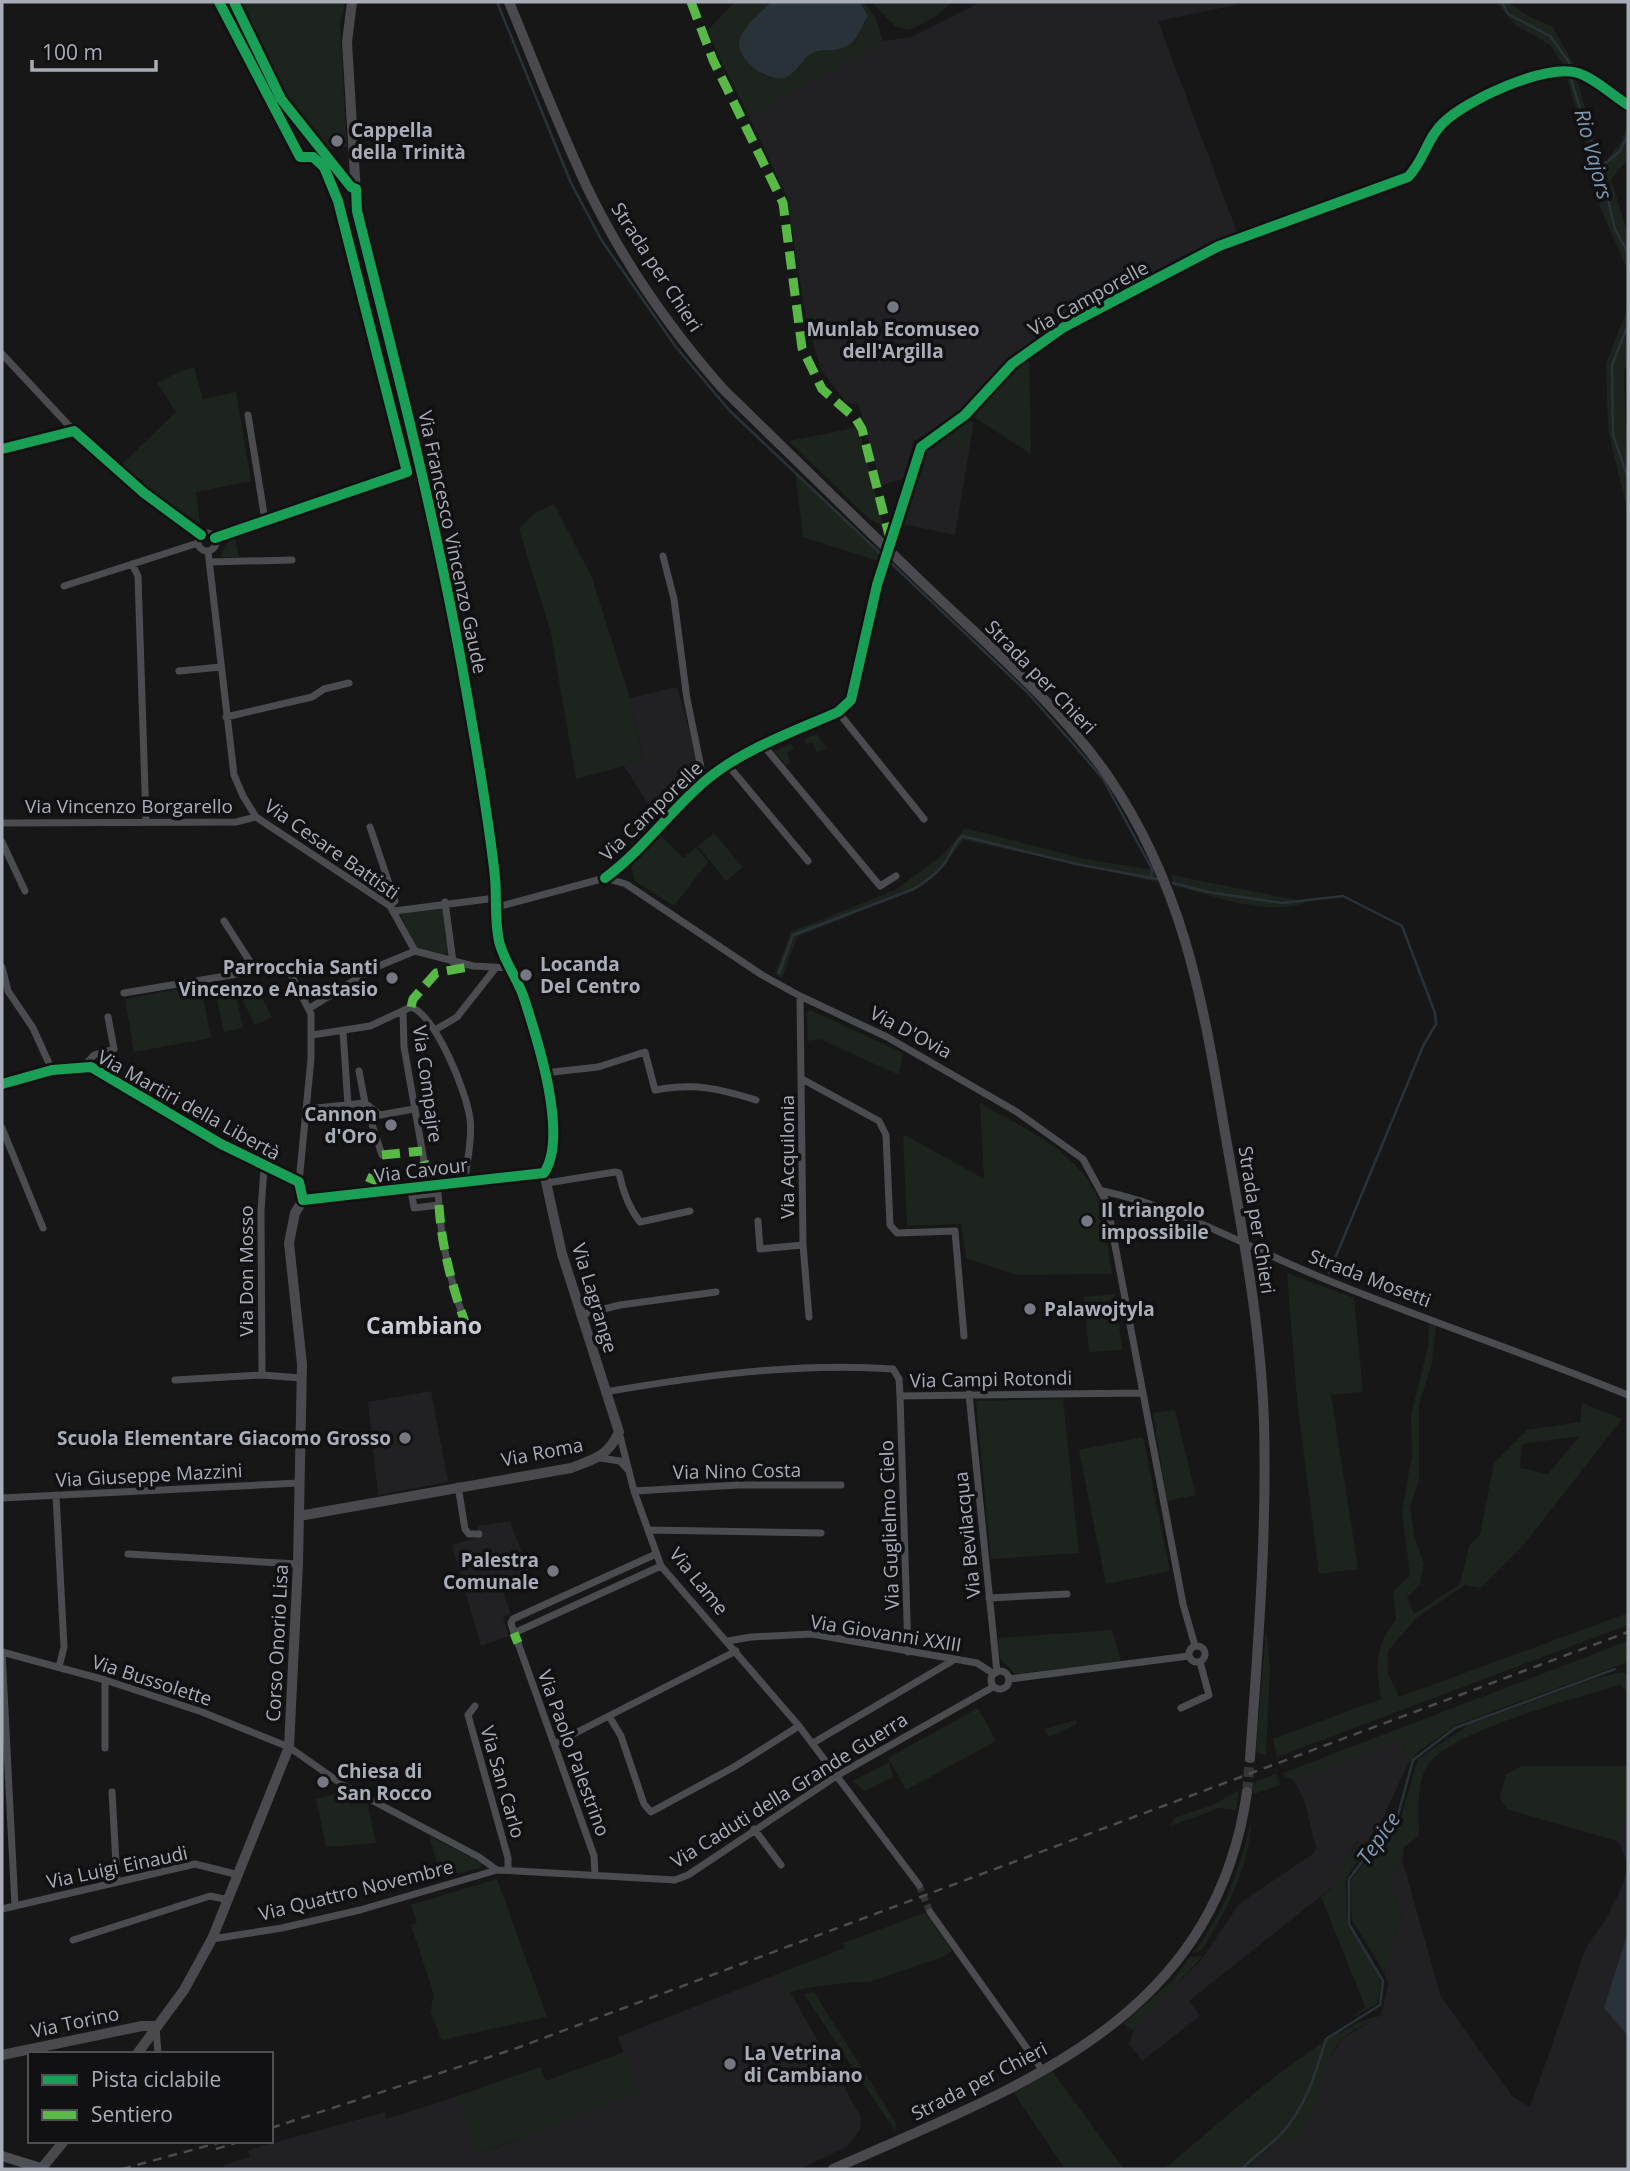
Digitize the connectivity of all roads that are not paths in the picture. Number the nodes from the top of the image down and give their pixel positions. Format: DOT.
graph roads {
  1 [pos="234,2"];
  2 [pos="352,2"];
  3 [pos="509,2"];
  4 [pos="1628,105"];
  5 [pos="356,189"];
  6 [pos="2,354"];
  7 [pos="248,415"];
  8 [pos="74,431"];
  9 [pos="2,449"];
  10 [pos="423,467"];
  11 [pos="265,520"];
  12 [pos="215,538"];
  13 [pos="199,539"];
  14 [pos="208,551"];
  15 [pos="890,551"];
  16 [pos="663,556"];
  17 [pos="292,561"];
  18 [pos="209,562"];
  19 [pos="132,564"];
  20 [pos="64,586"];
  21 [pos="221,667"];
  22 [pos="179,671"];
  23 [pos="349,683"];
  24 [pos="838,712"];
  25 [pos="226,718"];
  26 [pos="763,745"];
  27 [pos="727,764"];
  28 [pos="704,782"];
  29 [pos="256,817"];
  30 [pos="924,819"];
  31 [pos="146,821"];
  32 [pos="2,823"];
  33 [pos="370,827"];
  34 [pos="2,842"];
  35 [pos="808,861"];
  36 [pos="896,876"];
  37 [pos="605,878"];
  38 [pos="25,891"];
  39 [pos="445,902"];
  40 [pos="496,902"];
  41 [pos="392,909"];
  42 [pos="224,920"];
  43 [pos="415,951"];
  44 [pos="453,962"];
  45 [pos="2,967"];
  46 [pos="510,968"];
  47 [pos="494,970"];
  48 [pos="256,971"];
  49 [pos="124,993"];
  50 [pos="800,996"];
  51 [pos="310,1008"];
  52 [pos="403,1011"];
  53 [pos="108,1017"];
  54 [pos="435,1030"];
  55 [pos="344,1032"];
  56 [pos="312,1035"];
  57 [pos="84,1066"];
  58 [pos="52,1070"];
  59 [pos="359,1072"];
  60 [pos="544,1073"];
  61 [pos="802,1079"];
  62 [pos="2,1084"];
  63 [pos="756,1100"];
  64 [pos="365,1103"];
  65 [pos="348,1105"];
  66 [pos="307,1109"];
  67 [pos="414,1110"];
  68 [pos="2,1128"];
  69 [pos="382,1155"];
  70 [pos="424,1161"];
  71 [pos="264,1168"];
  72 [pos="545,1178"];
  73 [pos="299,1182"];
  74 [pos="465,1183"];
  75 [pos="438,1190"];
  76 [pos="1103,1191"];
  77 [pos="412,1193"];
  78 [pos="303,1200"];
  79 [pos="439,1205"];
  80 [pos="690,1211"];
  81 [pos="758,1222"];
  82 [pos="43,1228"];
  83 [pos="1244,1240"];
  84 [pos="803,1245"];
  85 [pos="716,1292"];
  86 [pos="580,1315"];
  87 [pos="809,1317"];
  88 [pos="465,1322"];
  89 [pos="964,1336"];
  90 [pos="262,1376"];
  91 [pos="301,1378"];
  92 [pos="175,1380"];
  93 [pos="605,1392"];
  94 [pos="1142,1393"];
  95 [pos="969,1394"];
  96 [pos="1628,1395"];
  97 [pos="900,1396"];
  98 [pos="619,1432"];
  99 [pos="600,1458"];
  100 [pos="630,1473"];
  101 [pos="299,1483"];
  102 [pos="841,1485"];
  103 [pos="458,1486"];
  104 [pos="634,1491"];
  105 [pos="56,1495"];
  106 [pos="2,1498"];
  107 [pos="299,1516"];
  108 [pos="648,1530"];
  109 [pos="821,1533"];
  110 [pos="479,1534"];
  111 [pos="128,1554"];
  112 [pos="656,1554"];
  113 [pos="298,1564"];
  114 [pos="661,1566"];
  115 [pos="1067,1594"];
  116 [pos="989,1598"];
  117 [pos="728,1641"];
  118 [pos="518,1643"];
  119 [pos="1195,1647"];
  120 [pos="736,1651"];
  121 [pos="2,1652"];
  122 [pos="908,1652"];
  123 [pos="1189,1656"];
  124 [pos="952,1661"];
  125 [pos="1200,1662"];
  126 [pos="59,1667"];
  127 [pos="995,1673"];
  128 [pos="1009,1679"];
  129 [pos="105,1680"];
  130 [pos="993,1687"];
  131 [pos="475,1706"];
  132 [pos="1181,1708"];
  133 [pos="609,1716"];
  134 [pos="799,1726"];
  135 [pos="813,1743"];
  136 [pos="554,1744"];
  137 [pos="289,1747"];
  138 [pos="106,1748"];
  139 [pos="1250,1758"];
  140 [pos="838,1775"];
  141 [pos="113,1792"];
  142 [pos="1247,1792"];
  143 [pos="6,1794"];
  144 [pos="754,1829"];
  145 [pos="781,1865"];
  146 [pos="508,1869"];
  147 [pos="497,1870"];
  148 [pos="595,1874"];
  149 [pos="240,1875"];
  150 [pos="117,1881"];
  151 [pos="919,1885"];
  152 [pos="229,1899"];
  153 [pos="15,1906"];
  154 [pos="2,1909"];
  155 [pos="930,1912"];
  156 [pos="212,1939"];
  157 [pos="73,1940"];
  158 [pos="156,2026"];
  159 [pos="137,2052"];
  160 [pos="159,2052"];
  161 [pos="2,2055"];
  162 [pos="1043,2071"];
  163 [pos="62,2143"];
  164 [pos="2,2156"];
  165 [pos="43,2169"];
  166 [pos="833,2169"];
  1 -- 5 [label="street"];
  2 -- 5 [label="street, Via Francesco Vincenzo Gaude"];
  3 -- 15 [label="street, Strada per Chieri"];
  4 -- 15 [label="street, Via Camporelle"];
  5 -- 10 [label="street, Via Francesco Vincenzo Gaude"];
  6 -- 8 [label="street"];
  7 -- 11 [label="street"];
  8 -- 9 [label="street"];
  8 -- 13 [label="street"];
  10 -- 11 [label="street"];
  10 -- 40 [label="street, Via Francesco Vincenzo Gaude"];
  11 -- 12 [label="street"];
  12 -- 13 [label="street"];
  12 -- 14 [label="street"];
  13 -- 14 [label="street"];
  13 -- 19 [label="street"];
  14 -- 18 [label="street, Via Cesare Battisti"];
  15 -- 24 [label="street, Via Camporelle"];
  15 -- 83 [label="street, Strada per Chieri"];
  16 -- 28 [label="street, Via Camporelle"];
  17 -- 18 [label="street"];
  18 -- 21 [label="street, Via Cesare Battisti"];
  19 -- 20 [label="street"];
  19 -- 31 [label="street"];
  21 -- 22 [label="street"];
  21 -- 25 [label="street, Via Cesare Battisti"];
  23 -- 25 [label="street"];
  24 -- 26 [label="street, Via Camporelle"];
  24 -- 30 [label="street"];
  25 -- 29 [label="street, Via Cesare Battisti"];
  26 -- 27 [label="street, Via Camporelle"];
  26 -- 36 [label="street"];
  27 -- 28 [label="street, Via Camporelle"];
  27 -- 35 [label="street, Via Camporelle"];
  28 -- 37 [label="street, Via Camporelle"];
  29 -- 31 [label="street, Via Vincenzo Borgarello"];
  29 -- 41 [label="street, Via Cesare Battisti"];
  31 -- 32 [label="street, Via Vincenzo Borgarello"];
  33 -- 41 [label="street"];
  34 -- 38 [label="street"];
  37 -- 40 [label="street"];
  37 -- 50 [label="street, Via D'Ovia"];
  39 -- 40 [label="street"];
  39 -- 41 [label="street"];
  39 -- 44 [label="street"];
  40 -- 46 [label="street, Via Francesco Vincenzo Gaude"];
  41 -- 43 [label="street, Via Cesare Battisti"];
  42 -- 48 [label="street"];
  43 -- 44 [label="street"];
  43 -- 51 [label="street"];
  44 -- 47 [label="street"];
  45 -- 58 [label="street"];
  46 -- 47 [label="street"];
  46 -- 60 [label="street, Via Francesco Vincenzo Gaude"];
  47 -- 54 [label="street"];
  48 -- 49 [label="street"];
  48 -- 51 [label="street"];
  50 -- 61 [label="street, Via Acquilonia"];
  50 -- 76 [label="street, Via D'Ovia"];
  51 -- 56 [label="street"];
  52 -- 54 [label="street"];
  52 -- 55 [label="street"];
  52 -- 67 [label="street, Via Compajre"];
  53 -- 57 [label="street"];
  54 -- 74 [label="street"];
  55 -- 56 [label="street"];
  55 -- 65 [label="street"];
  56 -- 66 [label="street"];
  57 -- 58 [label="street, Via Martiri della Libertà"];
  57 -- 71 [label="street, Via Martiri della Libertà"];
  58 -- 62 [label="street, Via Martiri della Libertà"];
  59 -- 64 [label="street"];
  60 -- 63 [label="street"];
  60 -- 72 [label="street, Via Francesco Vincenzo Gaude"];
  61 -- 84 [label="street, Via Acquilonia"];
  61 -- 89 [label="street"];
  64 -- 65 [label="street"];
  64 -- 67 [label="street"];
  64 -- 69 [label="street"];
  65 -- 66 [label="street"];
  66 -- 73 [label="street"];
  67 -- 70 [label="street, Via Compajre"];
  68 -- 82 [label="street"];
  71 -- 73 [label="street, Via Martiri della Libertà"];
  71 -- 90 [label="street, Via Don Mosso"];
  72 -- 74 [label="street, Via Cavour"];
  72 -- 80 [label="street"];
  72 -- 86 [label="street, Via Lagrange"];
  73 -- 78 [label="street"];
  74 -- 75 [label="street, Via Cavour"];
  75 -- 77 [label="street, Via Cavour"];
  75 -- 79 [label="street"];
  76 -- 83 [label="street, Strada Mosetti"];
  76 -- 94 [label="street, Via D'Ovia"];
  77 -- 78 [label="street, Via Cavour"];
  77 -- 79 [label="street"];
  78 -- 91 [label="street, Corso Onorio Lisa"];
  79 -- 88 [label="street"];
  81 -- 84 [label="street"];
  83 -- 96 [label="street, Strada Mosetti"];
  83 -- 139 [label="street, Strada per Chieri"];
  84 -- 87 [label="street, Via Acquilonia"];
  85 -- 86 [label="street"];
  86 -- 93 [label="street, Via Lagrange"];
  90 -- 91 [label="street"];
  90 -- 92 [label="street"];
  91 -- 101 [label="street, Corso Onorio Lisa"];
  93 -- 97 [label="street, Via Campi Rotondi"];
  93 -- 98 [label="street, Via Lagrange"];
  94 -- 95 [label="street, Via Campi Rotondi"];
  94 -- 119 [label="street"];
  95 -- 97 [label="street, Via Campi Rotondi"];
  95 -- 116 [label="street, Via Bevilacqua"];
  97 -- 122 [label="street, Via Guglielmo Cielo"];
  98 -- 99 [label="street, Via Roma"];
  98 -- 100 [label="street, Via Lame"];
  99 -- 100 [label="street"];
  99 -- 103 [label="street, Via Roma"];
  100 -- 104 [label="street, Via Lame"];
  101 -- 105 [label="street, Via Giuseppe Mazzini"];
  101 -- 107 [label="street, Corso Onorio Lisa"];
  102 -- 104 [label="street, Via Nino Costa"];
  103 -- 107 [label="street, Via Roma"];
  103 -- 110 [label="street"];
  104 -- 108 [label="street, Via Lame"];
  105 -- 106 [label="street, Via Giuseppe Mazzini"];
  105 -- 126 [label="street"];
  107 -- 113 [label="street, Corso Onorio Lisa"];
  108 -- 109 [label="street"];
  108 -- 112 [label="street, Via Lame"];
  111 -- 113 [label="street"];
  112 -- 114 [label="street, Via Lame"];
  112 -- 114 [label="street"];
  113 -- 137 [label="street, Corso Onorio Lisa"];
  114 -- 117 [label="street, Via Lame"];
  115 -- 116 [label="street"];
  116 -- 127 [label="street, Via Bevilacqua"];
  117 -- 120 [label="street, Via Lame"];
  117 -- 122 [label="street, Via Giovanni XXIII"];
  118 -- 136 [label="street, Via Paolo Palestrino"];
  119 -- 123 [label="street"];
  119 -- 125 [label="street"];
  120 -- 133 [label="street"];
  120 -- 134 [label="street, Via Lame"];
  121 -- 126 [label="street, Via Bussolette"];
  121 -- 143 [label="street"];
  122 -- 124 [label="street, Via Giovanni XXIII"];
  123 -- 125 [label="street"];
  123 -- 128 [label="street"];
  124 -- 127 [label="street, Via Giovanni XXIII"];
  124 -- 135 [label="street"];
  125 -- 132 [label="street"];
  126 -- 129 [label="street, Via Bussolette"];
  127 -- 128 [label="street"];
  127 -- 130 [label="street"];
  128 -- 130 [label="street"];
  129 -- 137 [label="street, Via Bussolette"];
  129 -- 138 [label="street"];
  130 -- 140 [label="street, Via Caduti della Grande Guerra"];
  131 -- 146 [label="street, Via San Carlo"];
  133 -- 134 [label="street"];
  133 -- 136 [label="street"];
  134 -- 135 [label="street, Via Lame"];
  135 -- 140 [label="street, Via Lame"];
  136 -- 148 [label="street, Via Paolo Palestrino"];
  137 -- 147 [label="street, Via Bussolette"];
  137 -- 149 [label="street, Corso Onorio Lisa"];
  140 -- 144 [label="street, Via Caduti della Grande Guerra"];
  140 -- 151 [label="street, Via Lame"];
  141 -- 150 [label="street"];
  142 -- 162 [label="street, Strada per Chieri"];
  143 -- 153 [label="street"];
  144 -- 145 [label="street"];
  144 -- 148 [label="street, Via Caduti della Grande Guerra"];
  146 -- 147 [label="street, Via Quattro Novembre"];
  146 -- 148 [label="street, Via Caduti della Grande Guerra"];
  147 -- 156 [label="street, Via Quattro Novembre"];
  149 -- 150 [label="street, Via Luigi Einaudi"];
  149 -- 152 [label="street, Corso Onorio Lisa"];
  150 -- 153 [label="street, Via Luigi Einaudi"];
  152 -- 156 [label="street, Corso Onorio Lisa"];
  152 -- 157 [label="street"];
  153 -- 154 [label="street, Via Luigi Einaudi"];
  155 -- 162 [label="street"];
  156 -- 158 [label="street, Corso Onorio Lisa"];
  158 -- 159 [label="street, Corso Onorio Lisa"];
  158 -- 160 [label="street"];
  158 -- 161 [label="street, Via Torino"];
  162 -- 166 [label="street, Strada per Chieri"];
  163 -- 165 [label="street"];
  164 -- 165 [label="main road"];
}
